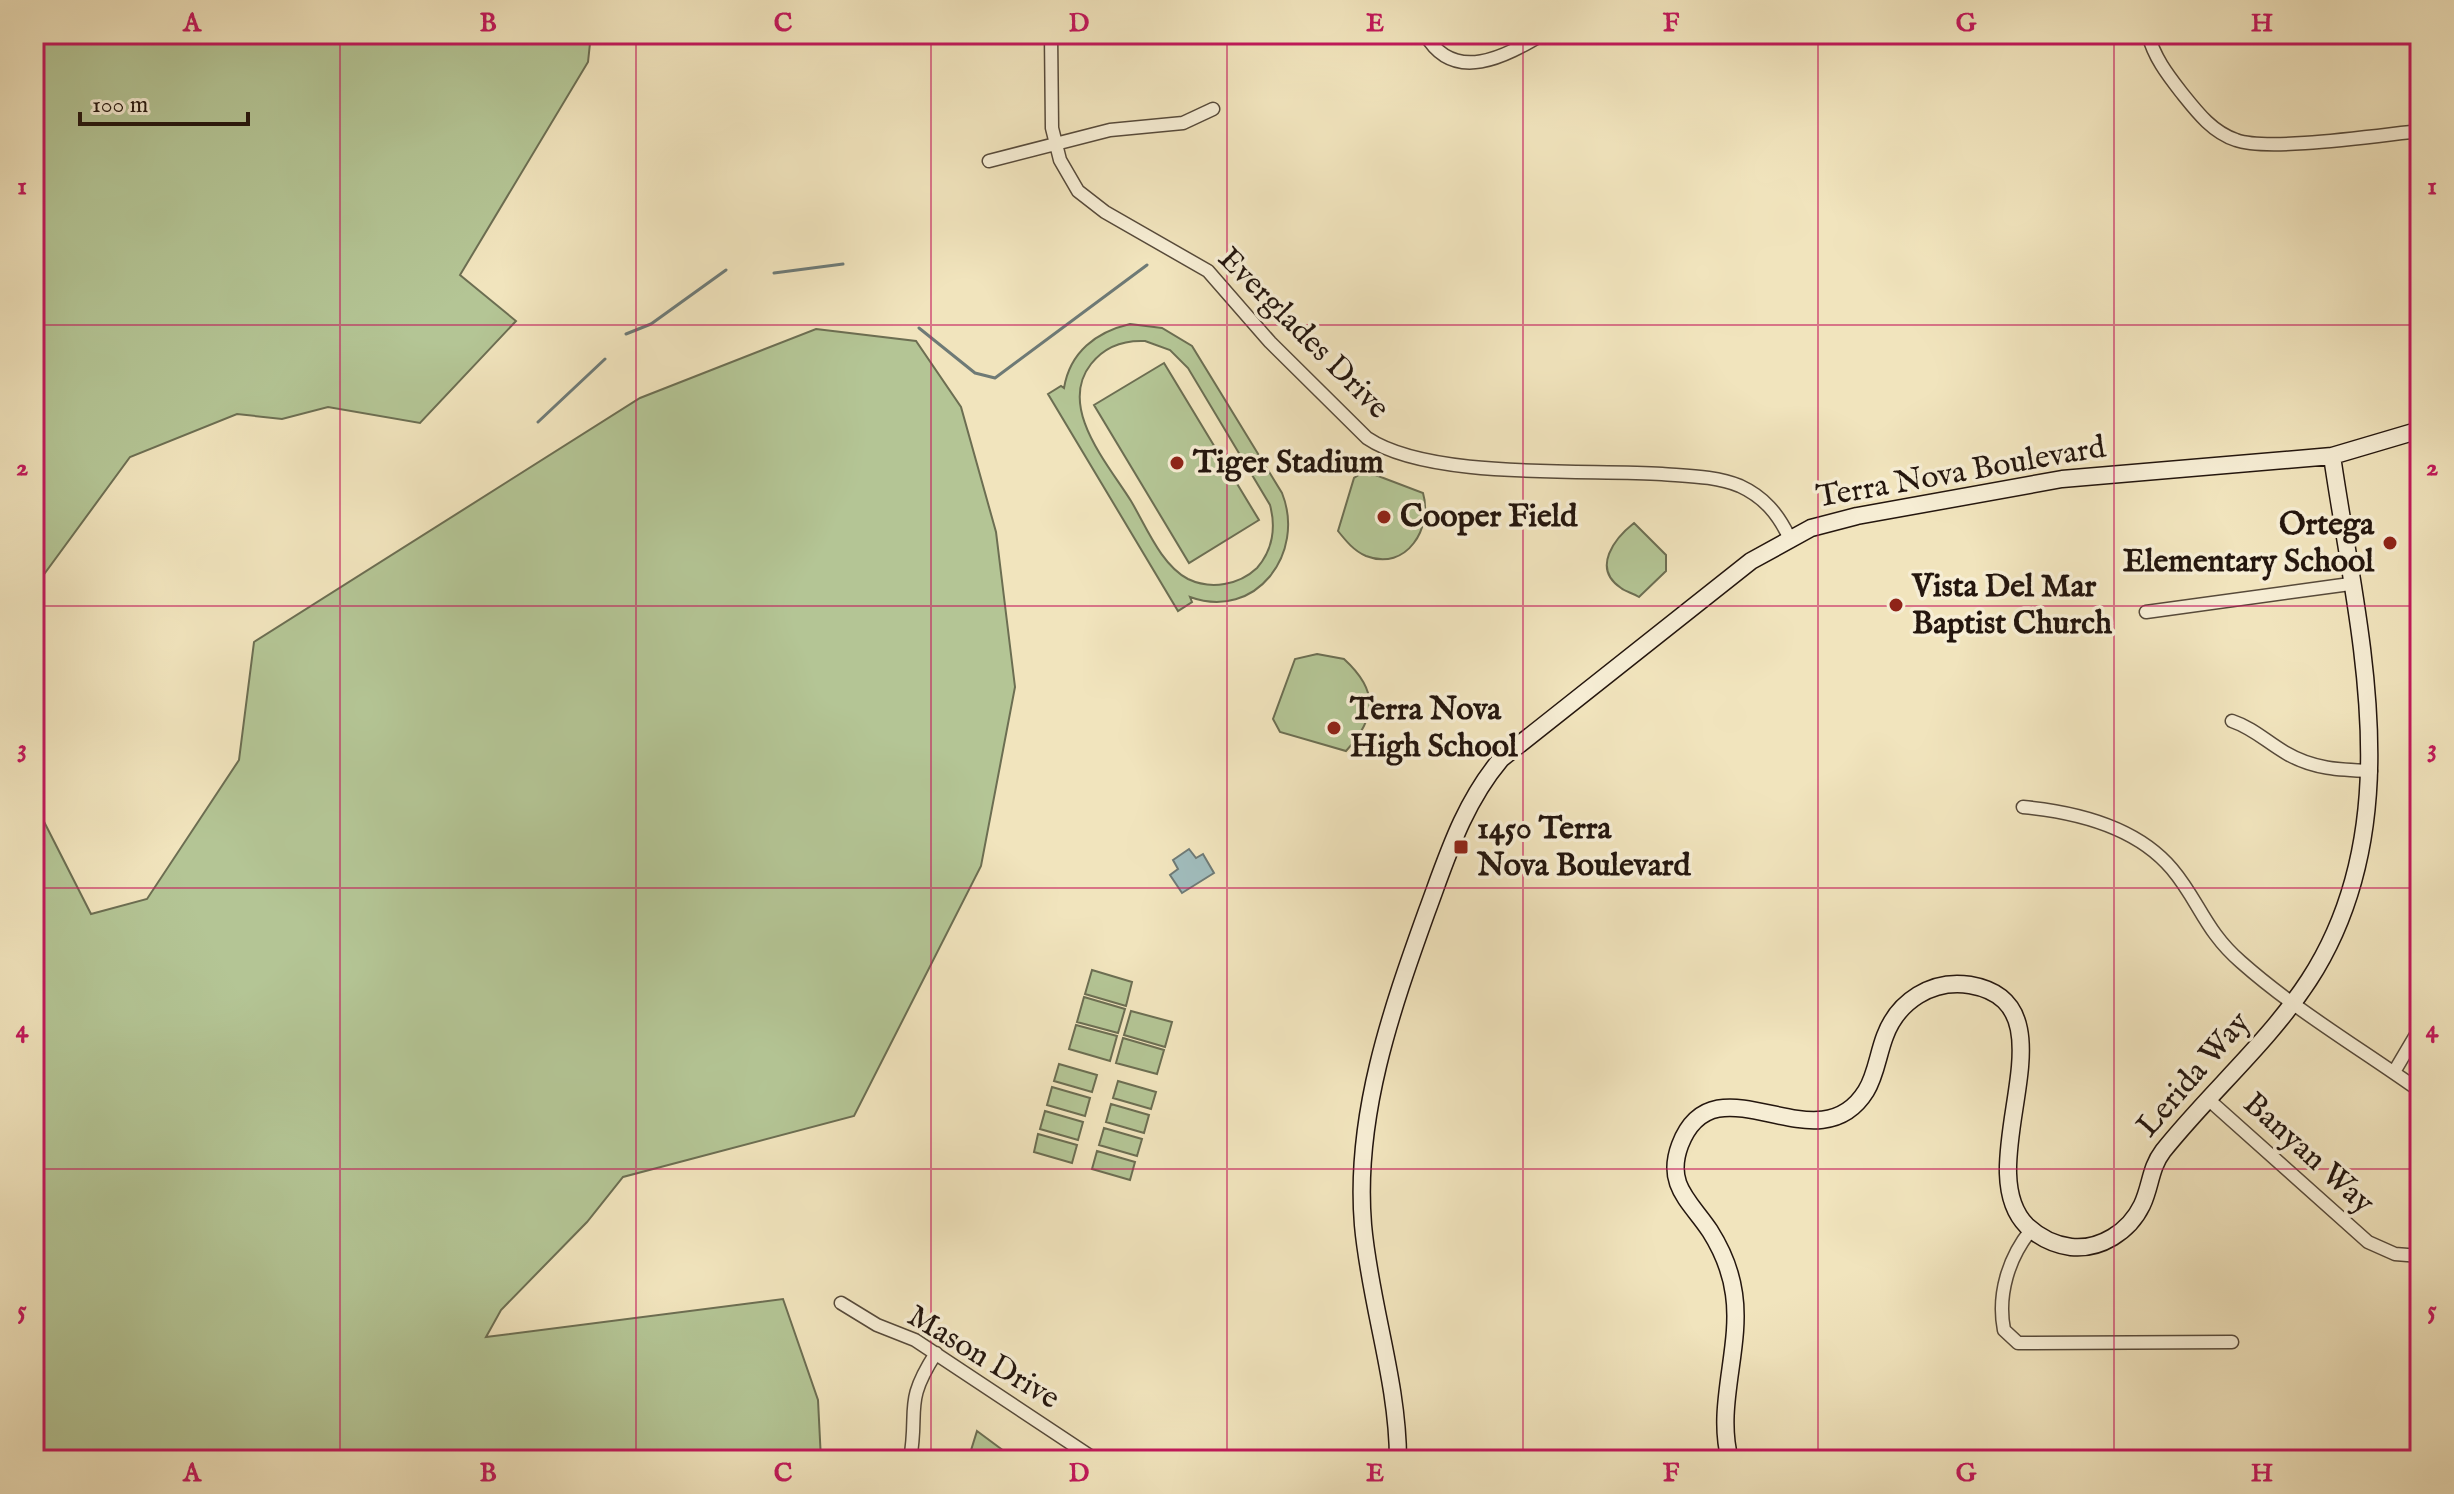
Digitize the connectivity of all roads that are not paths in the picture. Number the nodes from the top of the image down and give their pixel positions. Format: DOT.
graph roads {
  1 [pos="1051,34"];
  2 [pos="1425,34"];
  3 [pos="1543,34"];
  4 [pos="1872,34"];
  5 [pos="1908,34"];
  6 [pos="2148,34"];
  7 [pos="1213,109"];
  8 [pos="2420,131"];
  9 [pos="1055,143"];
  10 [pos="989,161"];
  11 [pos="2420,430"];
  12 [pos="2332,456"];
  13 [pos="1789,537"];
  14 [pos="2350,584"];
  15 [pos="2146,612"];
  16 [pos="2232,721"];
  17 [pos="2371,771"];
  18 [pos="2023,807"];
  19 [pos="2294,1001"];
  20 [pos="2420,1028"];
  21 [pos="2394,1072"];
  22 [pos="2420,1091"];
  23 [pos="2209,1100"];
  24 [pos="2031,1230"];
  25 [pos="2420,1256"];
  26 [pos="841,1303"];
  27 [pos="2232,1342"];
  28 [pos="936,1353"];
  29 [pos="910,1460"];
  30 [pos="1096,1460"];
  31 [pos="1398,1460"];
  32 [pos="1730,1460"];
  1 -- 9 [label="street, Everglades Drive"];
  2 -- 3 [label="street"];
  4 -- 5 [label="street"];
  6 -- 8 [label="street"];
  7 -- 9 [label="street"];
  9 -- 10 [label="street"];
  9 -- 13 [label="street, Everglades Drive"];
  11 -- 12 [label="street, Terra Nova Boulevard"];
  12 -- 13 [label="street, Terra Nova Boulevard"];
  12 -- 14 [label="street, Lerida Way"];
  13 -- 31 [label="street, Terra Nova Boulevard"];
  14 -- 15 [label="street"];
  14 -- 17 [label="street, Lerida Way"];
  16 -- 17 [label="street"];
  17 -- 19 [label="street, Lerida Way"];
  18 -- 19 [label="street"];
  19 -- 21 [label="street"];
  19 -- 23 [label="street, Lerida Way"];
  20 -- 21 [label="street"];
  21 -- 22 [label="street"];
  23 -- 24 [label="street, Lerida Way"];
  23 -- 25 [label="street, Banyan Way"];
  24 -- 27 [label="street"];
  24 -- 32 [label="street"];
  26 -- 28 [label="street, Mason Drive"];
  28 -- 29 [label="street"];
  28 -- 30 [label="street, Mason Drive"];
}
